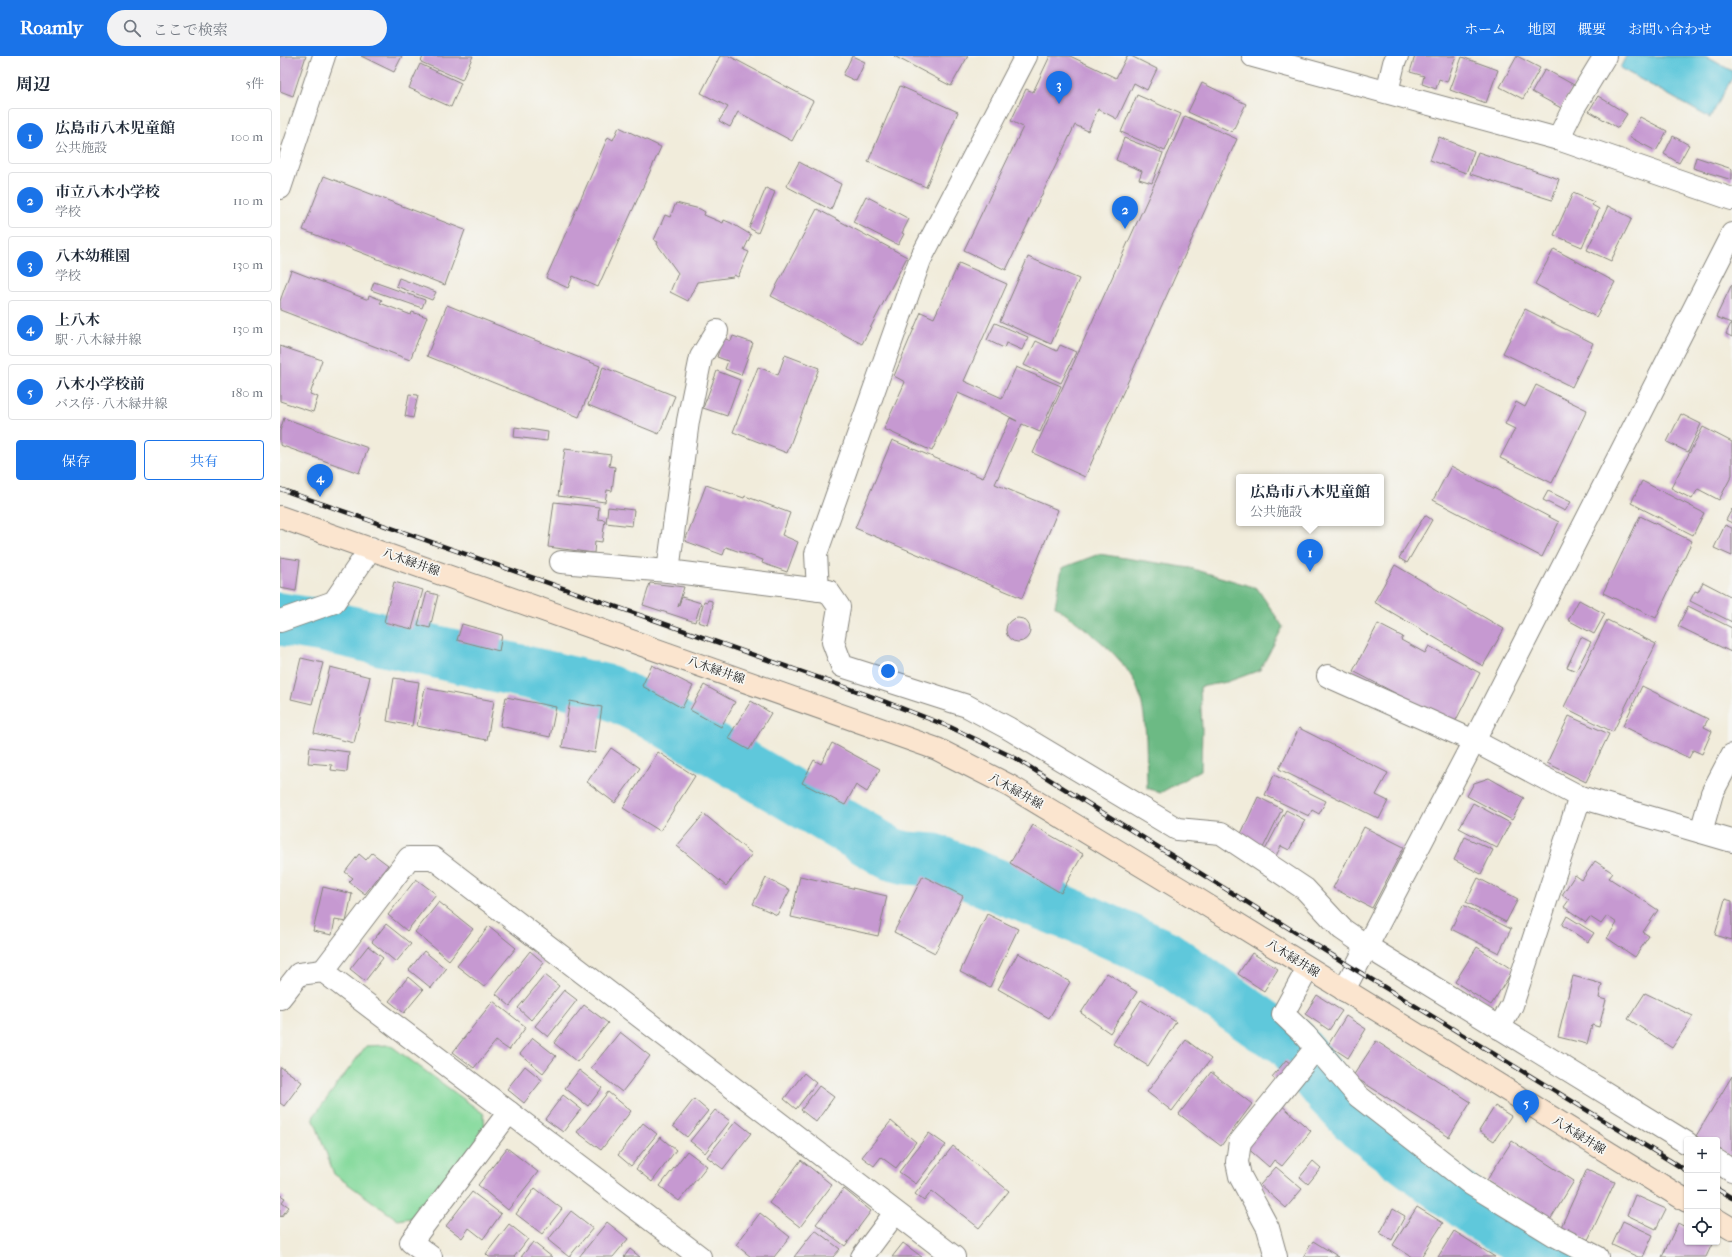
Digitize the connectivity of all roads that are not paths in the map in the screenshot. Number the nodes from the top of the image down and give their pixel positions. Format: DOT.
graph roads {
  1 [pos="324,56"];
  2 [pos="1026,56"];
  3 [pos="1253,56"];
  4 [pos="1397,56"];
  5 [pos="1605,56"];
  6 [pos="1387,92"];
  7 [pos="1558,139"];
  8 [pos="280,188"];
  9 [pos="1732,199"];
  10 [pos="1732,234"];
  11 [pos="717,331"];
  12 [pos="280,517"];
  13 [pos="371,548"];
  14 [pos="561,562"];
  15 [pos="668,572"];
  16 [pos="818,590"];
  17 [pos="280,621"];
  18 [pos="1328,676"];
  19 [pos="1474,741"];
  20 [pos="1732,755"];
  21 [pos="1580,797"];
  22 [pos="1701,832"];
  23 [pos="1732,841"];
  24 [pos="1368,946"];
  25 [pos="1308,968"];
  26 [pos="323,971"];
  27 [pos="1344,990"];
  28 [pos="280,998"];
  29 [pos="1499,1028"];
  30 [pos="1316,1048"];
  31 [pos="509,1112"];
  32 [pos="1684,1141"];
  33 [pos="1720,1164"];
  34 [pos="1732,1171"];
  35 [pos="1684,1199"];
  36 [pos="895,1213"];
  37 [pos="1720,1222"];
  38 [pos="1732,1229"];
  39 [pos="432,1257"];
  40 [pos="700,1257"];
  41 [pos="862,1257"];
  42 [pos="954,1257"];
  43 [pos="1276,1257"];
  44 [pos="1597,1257"];
  1 -- 8 [label="street"];
  2 -- 16 [label="street"];
  3 -- 6 [label="street"];
  4 -- 6 [label="street"];
  5 -- 7 [label="street"];
  6 -- 7 [label="street"];
  7 -- 9 [label="street"];
  10 -- 19 [label="street"];
  11 -- 15 [label="street"];
  12 -- 13 [label="main road, 八木緑井線"];
  13 -- 17 [label="street"];
  13 -- 25 [label="main road, 八木緑井線"];
  14 -- 15 [label="street"];
  15 -- 16 [label="street"];
  16 -- 24 [label="street"];
  18 -- 19 [label="street"];
  19 -- 21 [label="street"];
  19 -- 24 [label="street"];
  20 -- 22 [label="street"];
  21 -- 22 [label="street"];
  21 -- 29 [label="street"];
  22 -- 23 [label="street"];
  24 -- 27 [label="street"];
  24 -- 29 [label="street"];
  25 -- 27 [label="main road, 八木緑井線"];
  25 -- 30 [label="street"];
  26 -- 28 [label="street"];
  26 -- 31 [label="street"];
  26 -- 36 [label="street"];
  27 -- 35 [label="main road, 八木緑井線"];
  29 -- 32 [label="street"];
  30 -- 43 [label="street"];
  30 -- 44 [label="street"];
  31 -- 39 [label="street"];
  31 -- 40 [label="street"];
  33 -- 34 [label="street"];
  36 -- 41 [label="street"];
  36 -- 42 [label="street"];
  37 -- 38 [label="main road"];
}
